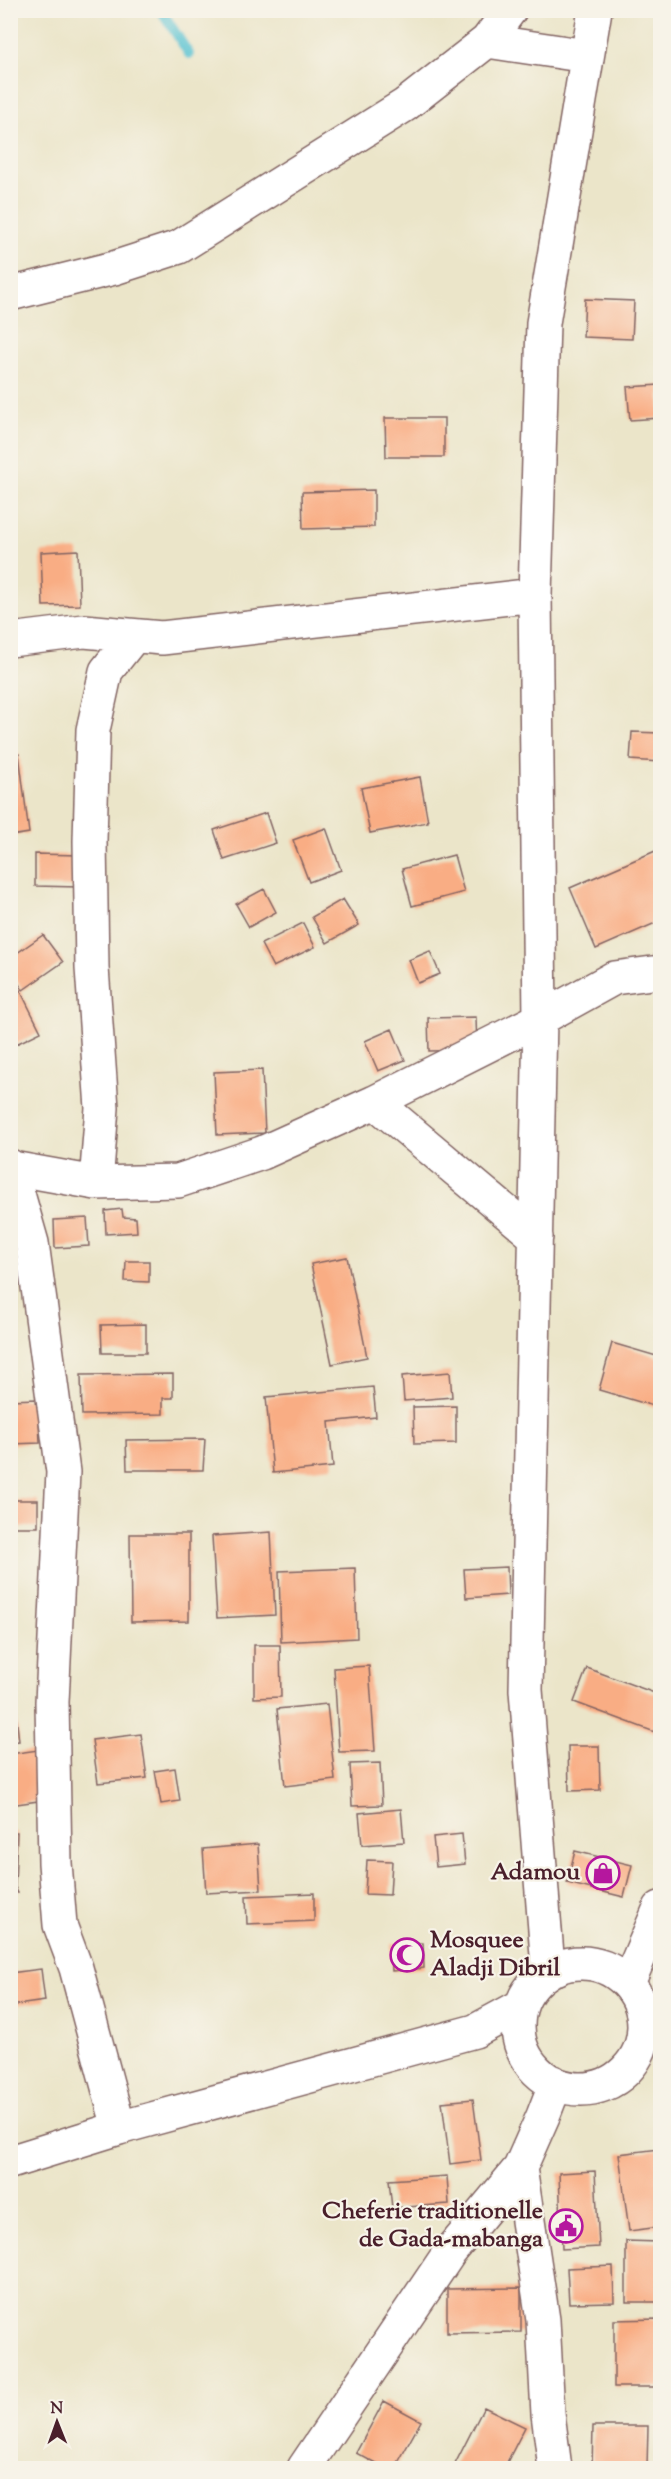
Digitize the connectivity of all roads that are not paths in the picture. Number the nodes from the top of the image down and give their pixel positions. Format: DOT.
graph roads {
  1 [pos="510,10"];
  2 [pos="595,10"];
  3 [pos="487,41"];
  4 [pos="587,56"];
  5 [pos="10,294"];
  6 [pos="535,595"];
  7 [pos="134,636"];
  8 [pos="10,640"];
  9 [pos="660,972"];
  10 [pos="540,1019"];
  11 [pos="375,1102"];
  12 [pos="11,1167"];
  13 [pos="96,1184"];
  14 [pos="536,1237"];
  15 [pos="660,1908"];
  16 [pos="558,1968"];
  17 [pos="625,1981"];
  18 [pos="521,2006"];
  19 [pos="652,2010"];
  20 [pos="553,2082"];
  21 [pos="119,2128"];
  22 [pos="10,2162"];
  23 [pos="520,2168"];
  24 [pos="304,2469"];
  25 [pos="555,2469"];
  1 -- 3 [label="street"];
  2 -- 4 [label="street"];
  3 -- 4 [label="street"];
  3 -- 5 [label="street"];
  4 -- 6 [label="street"];
  6 -- 7 [label="street"];
  6 -- 10 [label="street"];
  7 -- 8 [label="street"];
  7 -- 13 [label="street"];
  9 -- 10 [label="street"];
  10 -- 11 [label="street"];
  10 -- 14 [label="street"];
  11 -- 13 [label="street"];
  11 -- 14 [label="street"];
  12 -- 13 [label="street"];
  12 -- 21 [label="street"];
  14 -- 16 [label="street"];
  15 -- 17 [label="street"];
  16 -- 17 [label="street"];
  16 -- 18 [label="street"];
  17 -- 19 [label="street"];
  18 -- 20 [label="street"];
  18 -- 21 [label="street"];
  19 -- 20 [label="street"];
  20 -- 23 [label="street"];
  21 -- 22 [label="street"];
  23 -- 24 [label="street"];
  23 -- 25 [label="street"];
}
